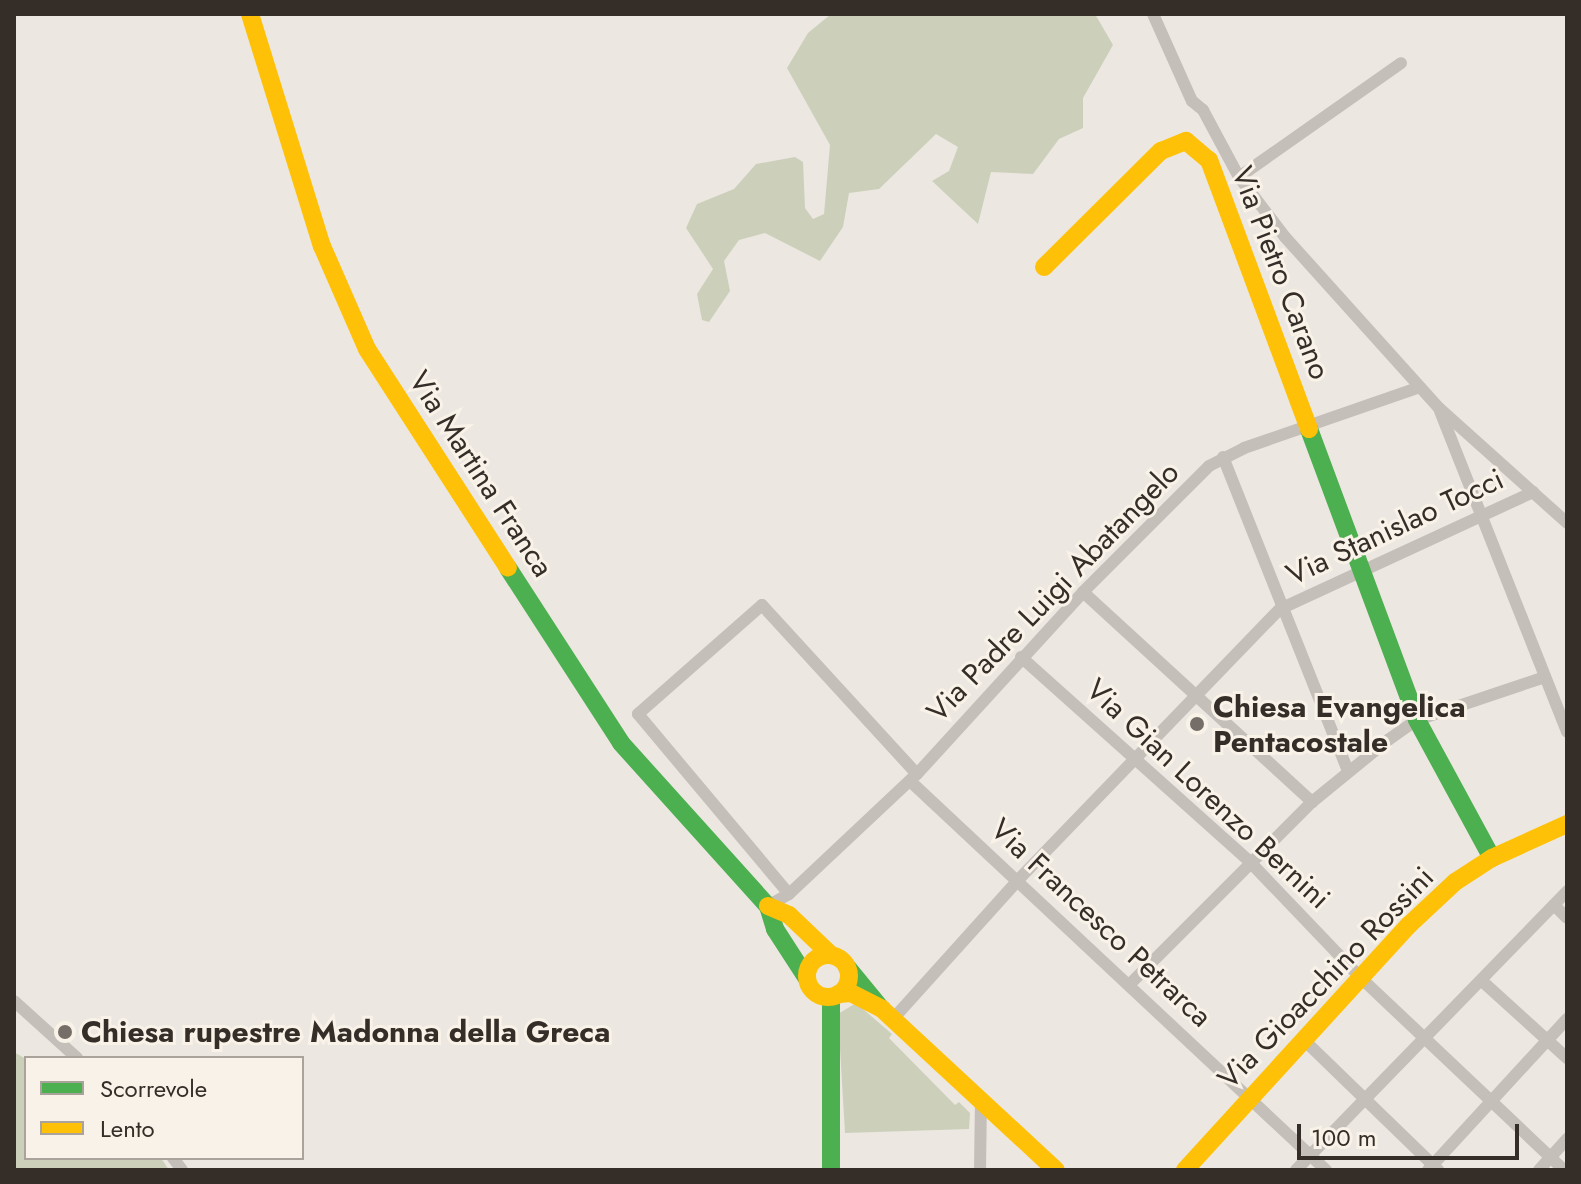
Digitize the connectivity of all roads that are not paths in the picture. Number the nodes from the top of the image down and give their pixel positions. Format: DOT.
graph roads {
  1 [pos="250,14"];
  2 [pos="1153,14"];
  3 [pos="1401,63"];
  4 [pos="1239,177"];
  5 [pos="1044,267"];
  6 [pos="1420,387"];
  7 [pos="1439,408"];
  8 [pos="1310,428"];
  9 [pos="1223,457"];
  10 [pos="1533,492"];
  11 [pos="1480,513"];
  12 [pos="1567,523"];
  13 [pos="1363,568"];
  14 [pos="1083,592"];
  15 [pos="1282,608"];
  16 [pos="1021,657"];
  17 [pos="1545,677"];
  18 [pos="1195,698"];
  19 [pos="1417,720"];
  20 [pos="1567,732"];
  21 [pos="1137,758"];
  22 [pos="1348,771"];
  23 [pos="913,777"];
  24 [pos="1312,802"];
  25 [pos="1567,824"];
  26 [pos="1492,858"];
  27 [pos="1251,863"];
  28 [pos="1018,880"];
  29 [pos="1567,891"];
  30 [pos="789,894"];
  31 [pos="1554,905"];
  32 [pos="768,906"];
  33 [pos="1567,918"];
  34 [pos="831,955"];
  35 [pos="847,967"];
  36 [pos="1362,979"];
  37 [pos="1482,981"];
  38 [pos="808,983"];
  39 [pos="1129,985"];
  40 [pos="835,996"];
  41 [pos="14,1001"];
  42 [pos="887,1014"];
  43 [pos="1567,1019"];
  44 [pos="1426,1039"];
  45 [pos="1304,1040"];
  46 [pos="1547,1040"];
  47 [pos="75,1056"];
  48 [pos="1567,1058"];
  49 [pos="829,1068"];
  50 [pos="1249,1098"];
  51 [pos="981,1101"];
  52 [pos="1365,1101"];
  53 [pos="1491,1102"];
  54 [pos="1567,1139"];
  55 [pos="1311,1154"];
  56 [pos="1550,1158"];
  57 [pos="1433,1168"];
  58 [pos="831,1170"];
  59 [pos="980,1170"];
  60 [pos="1056,1170"];
  61 [pos="1186,1170"];
  62 [pos="1296,1170"];
  63 [pos="1326,1170"];
  64 [pos="1539,1170"];
  65 [pos="1564,1170"];
  1 -- 32 [label="street, Via Martina Franca"];
  2 -- 4 [label="street"];
  3 -- 4 [label="street"];
  4 -- 6 [label="street"];
  5 -- 8 [label="street, Via Pietro Carano"];
  6 -- 7 [label="street"];
  6 -- 8 [label="street, Via Padre Luigi Abatangelo"];
  7 -- 10 [label="street"];
  7 -- 11 [label="street"];
  8 -- 9 [label="street, Via Padre Luigi Abatangelo"];
  8 -- 13 [label="street, Via Pietro Carano"];
  9 -- 14 [label="street, Via Padre Luigi Abatangelo"];
  9 -- 15 [label="street"];
  10 -- 11 [label="street, Via Stanislao Tocci"];
  10 -- 12 [label="street"];
  11 -- 13 [label="street, Via Stanislao Tocci"];
  11 -- 17 [label="street"];
  13 -- 15 [label="street, Via Stanislao Tocci"];
  13 -- 19 [label="street, Via Pietro Carano"];
  14 -- 16 [label="street, Via Padre Luigi Abatangelo"];
  14 -- 18 [label="street"];
  15 -- 18 [label="street, Via Stanislao Tocci"];
  15 -- 22 [label="street"];
  16 -- 21 [label="street, Via Gian Lorenzo Bernini"];
  16 -- 23 [label="street, Via Padre Luigi Abatangelo"];
  17 -- 19 [label="street"];
  17 -- 20 [label="street"];
  18 -- 21 [label="street, Via Stanislao Tocci"];
  18 -- 24 [label="street"];
  19 -- 22 [label="street"];
  19 -- 26 [label="street, Via Pietro Carano"];
  21 -- 27 [label="street, Via Gian Lorenzo Bernini"];
  21 -- 28 [label="street, Via Stanislao Tocci"];
  22 -- 24 [label="street"];
  23 -- 28 [label="street, Via Francesco Petrarca"];
  23 -- 30 [label="street, Via Padre Luigi Abatangelo"];
  23 -- 30 [label="street, Via Francesco Petrarca"];
  24 -- 27 [label="street"];
  25 -- 26 [label="street, Via Gioacchino Rossini"];
  26 -- 36 [label="street, Via Gioacchino Rossini"];
  27 -- 36 [label="street, Via Gian Lorenzo Bernini"];
  27 -- 39 [label="street"];
  28 -- 39 [label="street, Via Francesco Petrarca"];
  28 -- 42 [label="street, Via Stanislao Tocci"];
  29 -- 31 [label="street"];
  30 -- 32 [label="street, Via Padre Luigi Abatangelo"];
  31 -- 33 [label="street"];
  31 -- 37 [label="street"];
  32 -- 34 [label="street, Via Martina Franca"];
  32 -- 38 [label="street, Via Martina Franca"];
  34 -- 35 [label="street"];
  34 -- 38 [label="street"];
  35 -- 40 [label="street"];
  35 -- 42 [label="street"];
  36 -- 44 [label="street, Via Gian Lorenzo Bernini"];
  36 -- 45 [label="street, Via Gioacchino Rossini"];
  37 -- 44 [label="street"];
  37 -- 46 [label="street"];
  38 -- 40 [label="street"];
  38 -- 49 [label="street, Via Martina Franca"];
  39 -- 50 [label="street, Via Francesco Petrarca"];
  40 -- 42 [label="street"];
  40 -- 49 [label="street, Via Martina Franca"];
  41 -- 47 [label="street"];
  42 -- 51 [label="street"];
  43 -- 46 [label="street"];
  44 -- 52 [label="street"];
  44 -- 53 [label="street, Via Gian Lorenzo Bernini"];
  45 -- 50 [label="street, Via Gioacchino Rossini"];
  45 -- 52 [label="street"];
  46 -- 48 [label="street"];
  46 -- 53 [label="street"];
  49 -- 58 [label="street, Via Martina Franca"];
  50 -- 55 [label="street, Via Francesco Petrarca"];
  50 -- 61 [label="street, Via Gioacchino Rossini"];
  51 -- 59 [label="street"];
  51 -- 60 [label="street"];
  52 -- 55 [label="street"];
  52 -- 57 [label="street"];
  53 -- 56 [label="street, Via Gian Lorenzo Bernini"];
  53 -- 57 [label="street"];
  54 -- 56 [label="street"];
  55 -- 62 [label="street"];
  55 -- 63 [label="street, Via Francesco Petrarca"];
  56 -- 64 [label="street"];
  56 -- 65 [label="street, Via Gian Lorenzo Bernini"];
}
